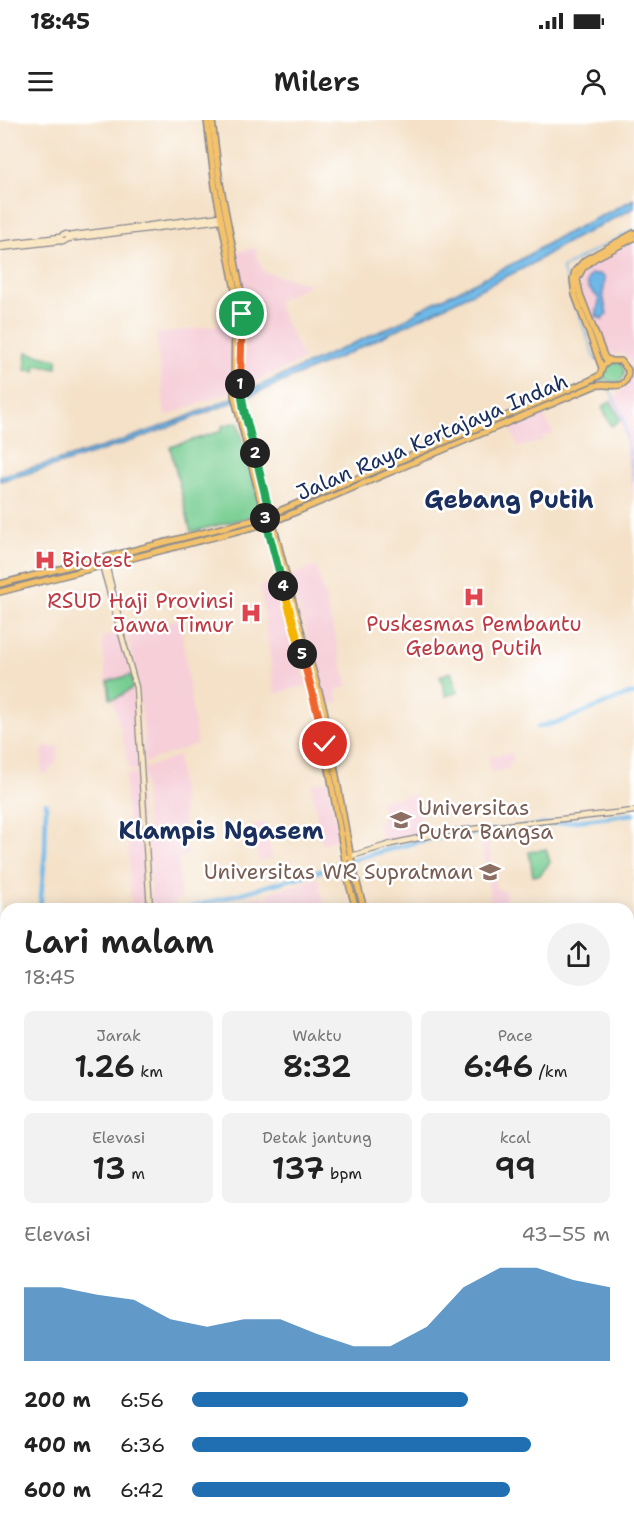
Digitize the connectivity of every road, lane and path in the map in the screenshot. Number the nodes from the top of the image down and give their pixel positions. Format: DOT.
graph roads {
  1 [pos="207,120"];
  2 [pos="212,120"];
  3 [pos="217,183"];
  4 [pos="221,218"];
  5 [pos="634,233"];
  6 [pos="634,238"];
  7 [pos="0,246"];
  8 [pos="231,253"];
  9 [pos="585,313"];
  10 [pos="612,360"];
  11 [pos="602,368"];
  12 [pos="587,385"];
  13 [pos="239,402"];
  14 [pos="245,416"];
  15 [pos="478,428"];
  16 [pos="481,434"];
  17 [pos="244,437"];
  18 [pos="252,442"];
  19 [pos="249,459"];
  20 [pos="370,473"];
  21 [pos="373,480"];
  22 [pos="267,516"];
  23 [pos="269,523"];
  24 [pos="191,535"];
  25 [pos="183,537"];
  26 [pos="194,542"];
  27 [pos="184,545"];
  28 [pos="104,565"];
  29 [pos="27,577"];
  30 [pos="20,578"];
  31 [pos="0,584"];
  32 [pos="29,584"];
  33 [pos="22,586"];
  34 [pos="0,592"];
  35 [pos="634,811"];
  36 [pos="348,860"];
  37 [pos="149,903"];
  38 [pos="355,903"];
  39 [pos="362,903"];
  1 -- 3 [label="main road"];
  2 -- 3 [label="main road"];
  3 -- 4 [label="main road"];
  3 -- 8 [label="main road"];
  4 -- 7 [label="main road"];
  4 -- 8 [label="main road"];
  5 -- 9 [label="main road"];
  6 -- 9 [label="main road"];
  8 -- 13 [label="main road"];
  9 -- 10 [label="main road"];
  9 -- 11 [label="main road"];
  10 -- 11 [label="main road"];
  10 -- 12 [label="main road, Jalan Raya Kertajaya Indah"];
  11 -- 12 [label="main road, Jalan Raya Kertajaya Indah"];
  12 -- 15 [label="main road, Jalan Raya Kertajaya Indah"];
  12 -- 16 [label="main road, Jalan Raya Kertajaya Indah"];
  13 -- 14 [label="main road"];
  13 -- 17 [label="main road"];
  14 -- 17 [label="main road"];
  14 -- 18 [label="main road"];
  15 -- 16 [label="main road"];
  15 -- 20 [label="main road, Jalan Raya Kertajaya Indah"];
  16 -- 21 [label="main road, Jalan Raya Kertajaya Indah"];
  17 -- 19 [label="main road"];
  18 -- 19 [label="main road"];
  18 -- 22 [label="main road"];
  19 -- 22 [label="main road"];
  20 -- 21 [label="main road"];
  20 -- 22 [label="main road, Jalan Raya Kertajaya Indah"];
  21 -- 23 [label="main road, Jalan Raya Kertajaya Indah"];
  22 -- 23 [label="main road"];
  22 -- 24 [label="main road, Jalan Raya Kertajaya Indah"];
  23 -- 26 [label="main road, Jalan Raya Kertajaya Indah"];
  23 -- 36 [label="main road"];
  24 -- 25 [label="main road, Jalan Raya Kertajaya Indah"];
  24 -- 26 [label="main road"];
  25 -- 27 [label="main road"];
  25 -- 29 [label="main road, Jalan Raya Kertajaya Indah"];
  26 -- 27 [label="main road, Jalan Raya Kertajaya Indah"];
  27 -- 28 [label="main road, Jalan Raya Kertajaya Indah"];
  28 -- 32 [label="main road, Jalan Raya Kertajaya Indah"];
  28 -- 37 [label="main road"];
  29 -- 30 [label="main road, Jalan Raya Kertajaya Indah"];
  29 -- 32 [label="main road"];
  30 -- 31 [label="main road, Jalan Raya Kertajaya Indah"];
  30 -- 33 [label="main road"];
  32 -- 33 [label="main road, Jalan Raya Kertajaya Indah"];
  33 -- 34 [label="main road, Jalan Raya Kertajaya Indah"];
  35 -- 36 [label="main road"];
  36 -- 38 [label="main road"];
  36 -- 39 [label="main road"];
}
